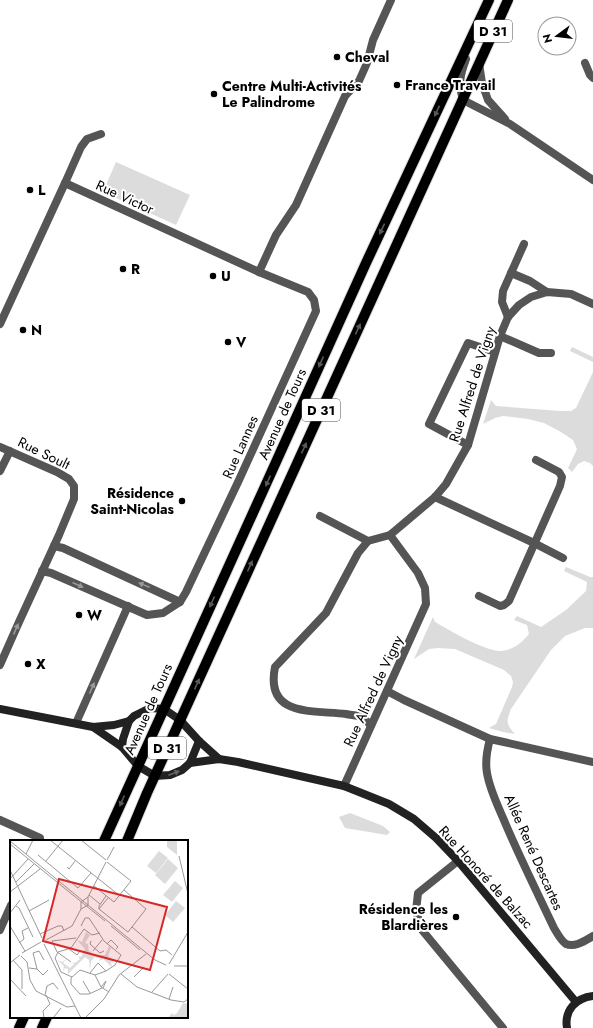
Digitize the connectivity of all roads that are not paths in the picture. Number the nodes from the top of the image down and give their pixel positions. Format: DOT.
graph roads {
  1 [pos="391,0"];
  2 [pos="490,0"];
  3 [pos="508,0"];
  4 [pos="479,63"];
  5 [pos="585,63"];
  6 [pos="593,78"];
  7 [pos="463,100"];
  8 [pos="510,124"];
  9 [pos="101,134"];
  10 [pos="593,180"];
  11 [pos="65,183"];
  12 [pos="524,244"];
  13 [pos="259,272"];
  14 [pos="511,273"];
  15 [pos="547,292"];
  16 [pos="314,300"];
  17 [pos="593,304"];
  18 [pos="508,317"];
  19 [pos="0,324"];
  20 [pos="500,336"];
  21 [pos="495,352"];
  22 [pos="551,353"];
  23 [pos="468,445"];
  24 [pos="0,447"];
  25 [pos="10,451"];
  26 [pos="536,460"];
  27 [pos="0,471"];
  28 [pos="435,497"];
  29 [pos="320,516"];
  30 [pos="390,535"];
  31 [pos="368,541"];
  32 [pos="534,543"];
  33 [pos="54,546"];
  34 [pos="562,558"];
  35 [pos="42,571"];
  36 [pos="479,596"];
  37 [pos="180,602"];
  38 [pos="128,606"];
  39 [pos="0,664"];
  40 [pos="387,691"];
  41 [pos="164,708"];
  42 [pos="0,709"];
  43 [pos="180,720"];
  44 [pos="129,721"];
  45 [pos="76,724"];
  46 [pos="371,725"];
  47 [pos="93,727"];
  48 [pos="490,739"];
  49 [pos="199,741"];
  50 [pos="122,747"];
  51 [pos="219,759"];
  52 [pos="593,762"];
  53 [pos="190,763"];
  54 [pos="138,766"];
  55 [pos="155,776"];
  56 [pos="344,786"];
  57 [pos="0,820"];
  58 [pos="39,840"];
  59 [pos="104,840"];
  60 [pos="127,840"];
  61 [pos="458,861"];
  62 [pos="10,907"];
  63 [pos="1,925"];
  64 [pos="593,936"];
  65 [pos="593,996"];
  66 [pos="576,1002"];
  67 [pos="24,1018"];
  68 [pos="47,1018"];
  69 [pos="19,1028"];
  70 [pos="42,1028"];
  71 [pos="503,1028"];
  72 [pos="567,1028"];
  1 -- 13 [label="street"];
  2 -- 7 [label="street"];
  2 -- 41 [label="main road, Avenue de Tours, one-way"];
  3 -- 4 [label="main road, D 31"];
  4 -- 7 [label="main road, D 31"];
  4 -- 8 [label="street"];
  5 -- 6 [label="street"];
  7 -- 8 [label="street"];
  43 -- 7 [label="main road, D 31, one-way"];
  8 -- 10 [label="street"];
  9 -- 11 [label="street"];
  11 -- 13 [label="street, Rue Victor"];
  11 -- 19 [label="street"];
  12 -- 14 [label="street"];
  13 -- 16 [label="street, Rue Victor"];
  14 -- 15 [label="street"];
  14 -- 18 [label="street"];
  15 -- 17 [label="street, Rue Alfred de Vigny"];
  15 -- 18 [label="street, Rue Alfred de Vigny"];
  16 -- 37 [label="street, Rue Lannes"];
  18 -- 20 [label="street, Rue Alfred de Vigny"];
  20 -- 21 [label="street, Rue Alfred de Vigny"];
  20 -- 22 [label="street"];
  21 -- 23 [label="street, Rue Alfred de Vigny"];
  21 -- 23 [label="street"];
  23 -- 28 [label="street, Rue Alfred de Vigny"];
  24 -- 25 [label="street, Rue Soult"];
  25 -- 27 [label="street"];
  25 -- 33 [label="street, Rue Soult"];
  26 -- 32 [label="street"];
  28 -- 30 [label="street, Rue Alfred de Vigny"];
  28 -- 32 [label="street"];
  29 -- 31 [label="street"];
  30 -- 31 [label="street"];
  30 -- 40 [label="street, Rue Alfred de Vigny"];
  31 -- 46 [label="street"];
  32 -- 34 [label="street"];
  32 -- 36 [label="street"];
  33 -- 35 [label="street"];
  37 -- 33 [label="street, one-way"];
  35 -- 38 [label="street, Rue Lannes, one-way"];
  39 -- 35 [label="street, one-way"];
  37 -- 38 [label="street, Rue Lannes"];
  45 -- 38 [label="street, one-way"];
  40 -- 46 [label="street, Rue Alfred de Vigny"];
  40 -- 48 [label="street"];
  41 -- 43 [label="street"];
  41 -- 44 [label="street"];
  41 -- 54 [label="main road, Avenue de Tours"];
  42 -- 45 [label="street"];
  43 -- 49 [label="street"];
  43 -- 55 [label="main road, D 31"];
  44 -- 47 [label="street"];
  44 -- 50 [label="street"];
  45 -- 47 [label="street"];
  46 -- 56 [label="street, Rue Alfred de Vigny"];
  47 -- 50 [label="street"];
  48 -- 52 [label="street"];
  48 -- 64 [label="street, Allée René Descartes"];
  49 -- 51 [label="street"];
  49 -- 53 [label="street"];
  50 -- 54 [label="street"];
  51 -- 53 [label="street"];
  51 -- 56 [label="street, Rue Honoré de Balzac"];
  55 -- 53 [label="street, one-way"];
  54 -- 55 [label="street"];
  54 -- 59 [label="main road, Avenue de Tours, one-way"];
  55 -- 60 [label="main road, D 31"];
  56 -- 61 [label="street, Rue Honoré de Balzac"];
  57 -- 58 [label="street"];
  61 -- 66 [label="street, Rue Honoré de Balzac"];
  61 -- 71 [label="street"];
  62 -- 63 [label="street"];
  65 -- 66 [label="street"];
  66 -- 72 [label="street"];
  67 -- 69 [label="main road"];
  68 -- 70 [label="main road"];
}
